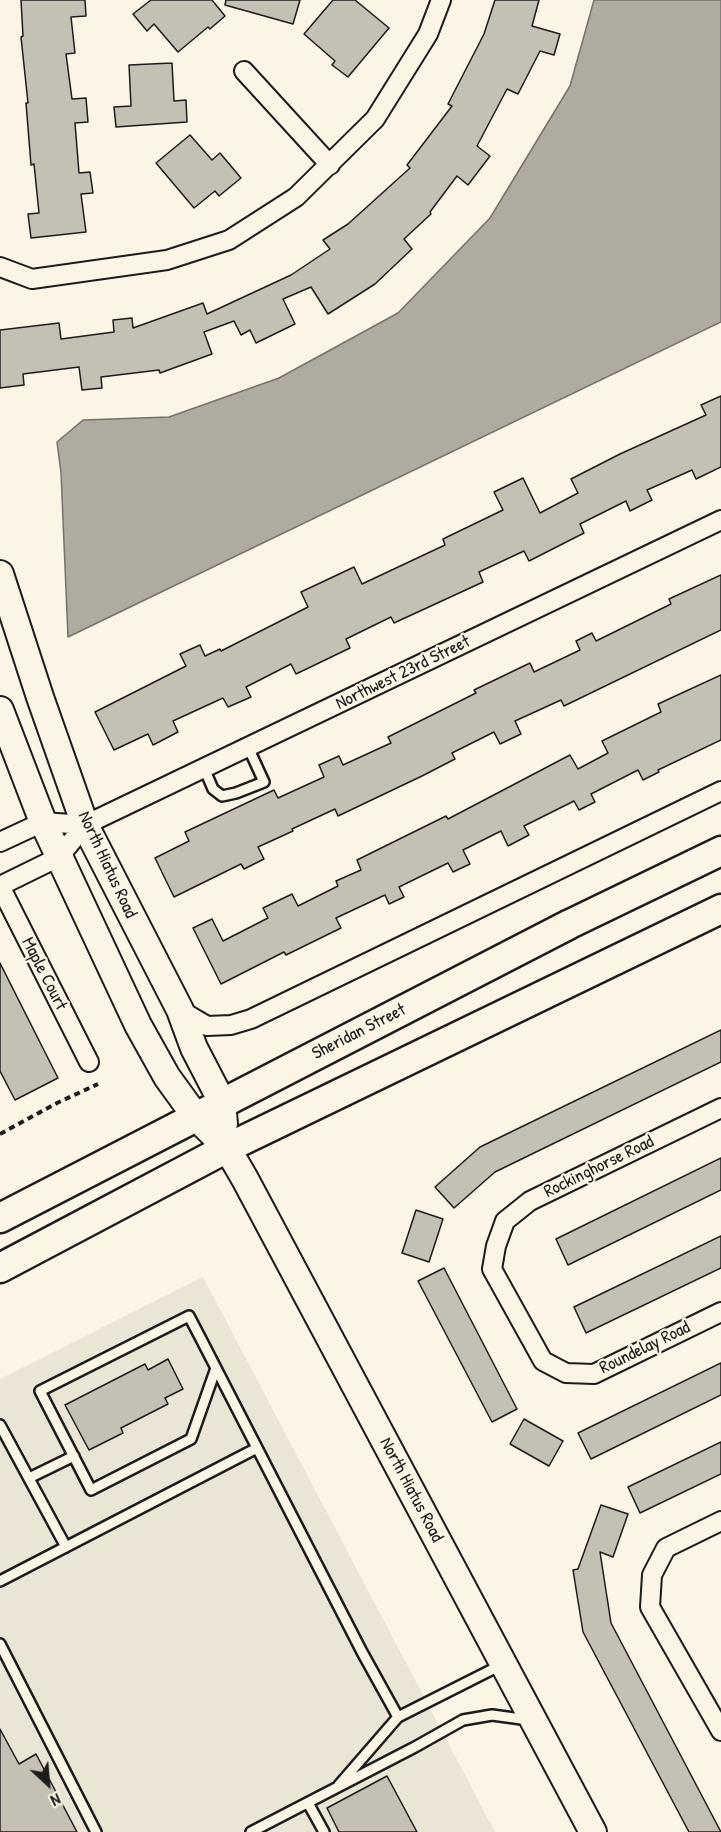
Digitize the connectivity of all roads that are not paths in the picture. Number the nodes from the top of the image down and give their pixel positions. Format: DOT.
graph roads {
  1 [pos="441,0"];
  2 [pos="244,71"];
  3 [pos="330,165"];
  4 [pos="0,267"];
  5 [pos="721,520"];
  6 [pos="0,574"];
  7 [pos="0,710"];
  8 [pos="248,747"];
  9 [pos="204,768"];
  10 [pos="721,791"];
  11 [pos="43,822"];
  12 [pos="85,825"];
  13 [pos="0,842"];
  14 [pos="721,851"];
  15 [pos="59,857"];
  16 [pos="0,886"];
  17 [pos="721,909"];
  18 [pos="180,1010"];
  19 [pos="89,1062"];
  20 [pos="222,1102"];
  21 [pos="721,1108"];
  22 [pos="196,1117"];
  23 [pos="227,1148"];
  24 [pos="0,1218"];
  25 [pos="0,1268"];
  26 [pos="721,1312"];
  27 [pos="216,1368"];
  28 [pos="566,1373"];
  29 [pos="0,1425"];
  30 [pos="257,1448"];
  31 [pos="74,1456"];
  32 [pos="29,1478"];
  33 [pos="721,1521"];
  34 [pos="66,1547"];
  35 [pos="0,1581"];
  36 [pos="0,1644"];
  37 [pos="503,1664"];
  38 [pos="398,1717"];
  39 [pos="534,1721"];
  40 [pos="720,1727"];
  41 [pos="335,1790"];
  42 [pos="308,1803"];
  43 [pos="96,1832"];
  44 [pos="251,1832"];
  45 [pos="324,1832"];
  46 [pos="593,1832"];
  1 -- 3 [label="street"];
  2 -- 3 [label="street"];
  3 -- 4 [label="street"];
  5 -- 8 [label="street, Northwest 23rd Street"];
  6 -- 12 [label="main road, North Hiatus Road"];
  7 -- 11 [label="main road, North Hiatus Road"];
  8 -- 9 [label="street, Northwest 23rd Street"];
  8 -- 9 [label="lane"];
  9 -- 12 [label="street, Northwest 23rd Street"];
  10 -- 18 [label="street"];
  11 -- 12 [label="street"];
  11 -- 13 [label="street"];
  11 -- 15 [label="main road, North Hiatus Road"];
  12 -- 15 [label="street"];
  12 -- 18 [label="main road, North Hiatus Road"];
  14 -- 20 [label="main road, Sheridan Street"];
  15 -- 16 [label="street"];
  15 -- 22 [label="main road, North Hiatus Road"];
  16 -- 19 [label="street, Maple Court"];
  17 -- 23 [label="main road"];
  18 -- 20 [label="main road, North Hiatus Road"];
  20 -- 22 [label="main road, Sheridan Street"];
  20 -- 23 [label="main road, North Hiatus Road"];
  21 -- 28 [label="street, Rockinghorse Road"];
  22 -- 23 [label="main road, North Hiatus Road"];
  22 -- 24 [label="main road, Sheridan Street"];
  23 -- 25 [label="main road"];
  23 -- 37 [label="main road, North Hiatus Road"];
  26 -- 28 [label="street, Roundelay Road"];
  27 -- 30 [label="lane"];
  27 -- 31 [label="lane"];
  27 -- 31 [label="lane"];
  29 -- 32 [label="lane"];
  30 -- 34 [label="lane"];
  30 -- 38 [label="lane"];
  31 -- 32 [label="lane"];
  32 -- 34 [label="lane"];
  33 -- 40 [label="street"];
  34 -- 35 [label="lane"];
  36 -- 43 [label="lane"];
  37 -- 38 [label="lane"];
  37 -- 39 [label="main road, North Hiatus Road"];
  38 -- 41 [label="lane"];
  39 -- 41 [label="lane"];
  39 -- 46 [label="main road, North Hiatus Road"];
  41 -- 42 [label="lane"];
  42 -- 44 [label="lane"];
  42 -- 45 [label="lane"];
}
